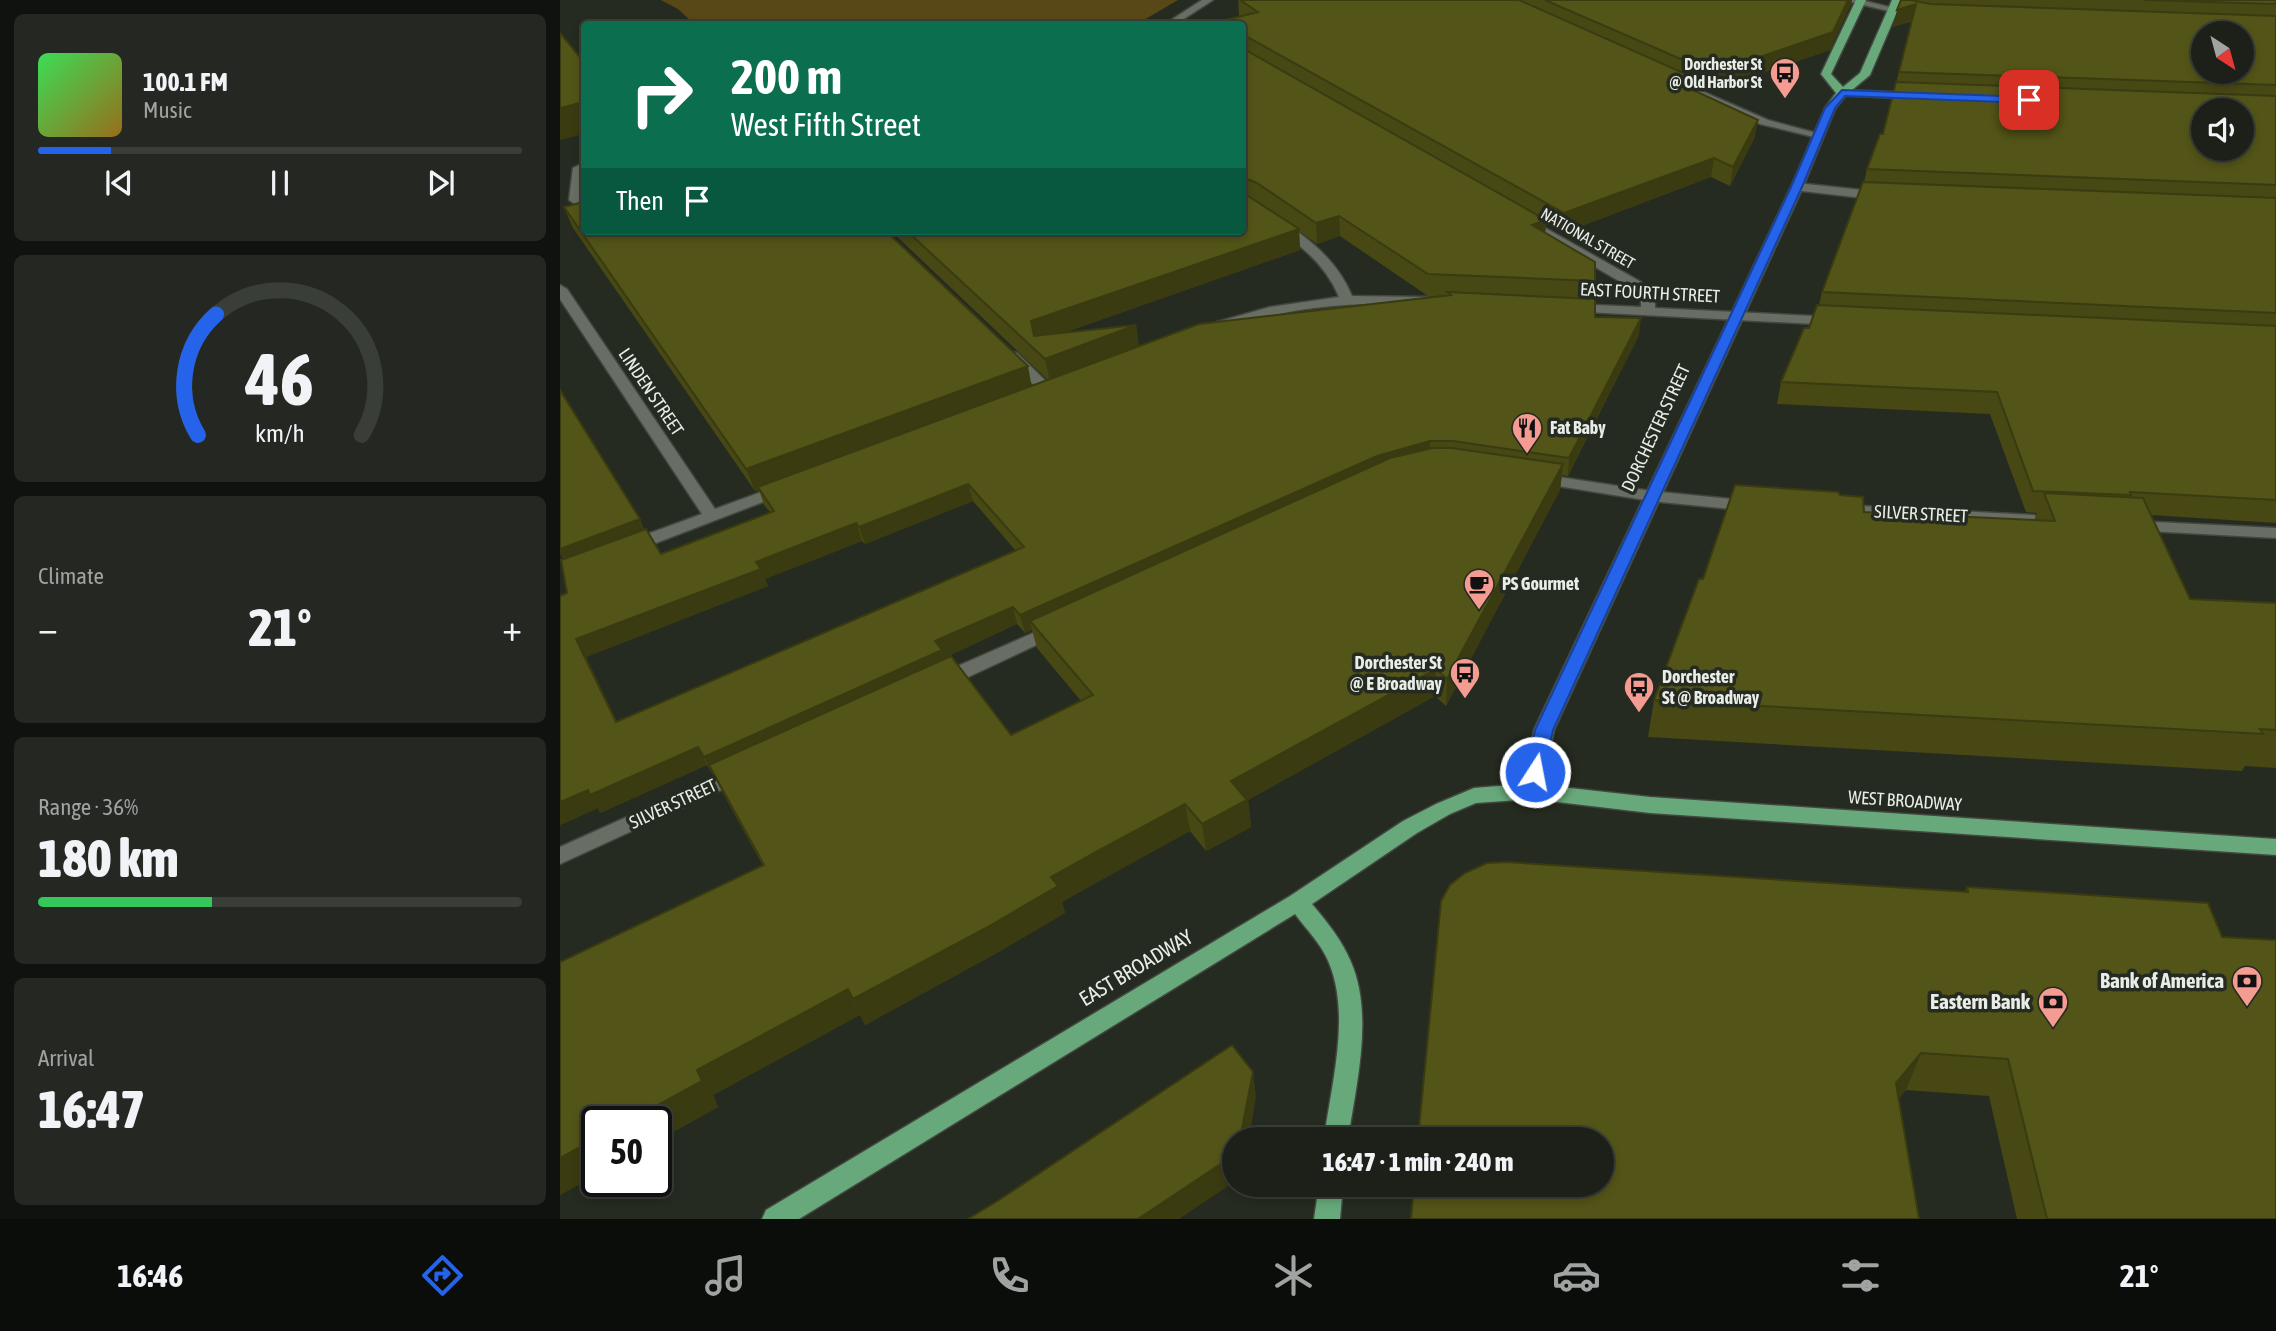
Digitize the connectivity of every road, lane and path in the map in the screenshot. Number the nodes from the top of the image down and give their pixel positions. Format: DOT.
graph roads {
  1 [pos="1208,0"];
  2 [pos="1848,0"];
  3 [pos="1860,2"];
  4 [pos="1895,5"];
  5 [pos="1926,15"];
  6 [pos="1175,21"];
  7 [pos="1683,86"];
  8 [pos="1842,93"];
  9 [pos="1934,97"];
  10 [pos="1818,135"];
  11 [pos="579,168"];
  12 [pos="1797,187"];
  13 [pos="1891,196"];
  14 [pos="580,199"];
  15 [pos="560,202"];
  16 [pos="1246,204"];
  17 [pos="1516,215"];
  18 [pos="560,289"];
  19 [pos="1346,299"];
  20 [pos="1441,302"];
  21 [pos="1552,307"];
  22 [pos="1648,312"];
  23 [pos="1736,316"];
  24 [pos="1849,321"];
  25 [pos="1203,331"];
  26 [pos="997,342"];
  27 [pos="1047,390"];
  28 [pos="1520,475"];
  29 [pos="801,482"];
  30 [pos="1651,496"];
  31 [pos="1773,507"];
  32 [pos="1828,510"];
  33 [pos="711,516"];
  34 [pos="2045,521"];
  35 [pos="2113,524"];
  36 [pos="2276,533"];
  37 [pos="610,554"];
  38 [pos="1067,624"];
  39 [pos="928,688"];
  40 [pos="750,769"];
  41 [pos="1532,791"];
  42 [pos="2276,846"];
  43 [pos="560,856"];
  44 [pos="1298,902"];
  45 [pos="1337,1127"];
  46 [pos="1330,1197"];
  47 [pos="775,1219"];
  48 [pos="1327,1219"];
  1 -- 6 [label="street"];
  2 -- 3 [label="street"];
  3 -- 4 [label="street"];
  3 -- 8 [label="main road"];
  4 -- 5 [label="street"];
  4 -- 8 [label="main road, DORCHESTER STREET"];
  7 -- 10 [label="street"];
  8 -- 9 [label="street"];
  8 -- 10 [label="main road, DORCHESTER STREET"];
  10 -- 12 [label="main road, DORCHESTER STREET"];
  11 -- 14 [label="street"];
  12 -- 13 [label="street"];
  12 -- 23 [label="main road, DORCHESTER STREET"];
  14 -- 15 [label="street"];
  16 -- 19 [label="street"];
  17 -- 22 [label="street, NATIONAL STREET"];
  18 -- 33 [label="street, LINDEN STREET"];
  19 -- 20 [label="street"];
  19 -- 25 [label="street"];
  21 -- 22 [label="street, EAST FOURTH STREET"];
  22 -- 23 [label="street, EAST FOURTH STREET"];
  23 -- 24 [label="street, EAST FOURTH STREET"];
  23 -- 30 [label="main road, DORCHESTER STREET"];
  26 -- 27 [label="street"];
  28 -- 30 [label="street"];
  29 -- 33 [label="street"];
  30 -- 31 [label="street"];
  30 -- 41 [label="main road, DORCHESTER STREET"];
  32 -- 34 [label="street, SILVER STREET"];
  33 -- 37 [label="street"];
  35 -- 36 [label="street"];
  38 -- 39 [label="street"];
  40 -- 43 [label="street, SILVER STREET"];
  41 -- 42 [label="main road, WEST BROADWAY"];
  41 -- 44 [label="main road, EAST BROADWAY"];
  44 -- 45 [label="main road"];
  44 -- 47 [label="main road, EAST BROADWAY"];
  46 -- 48 [label="main road"];
}
